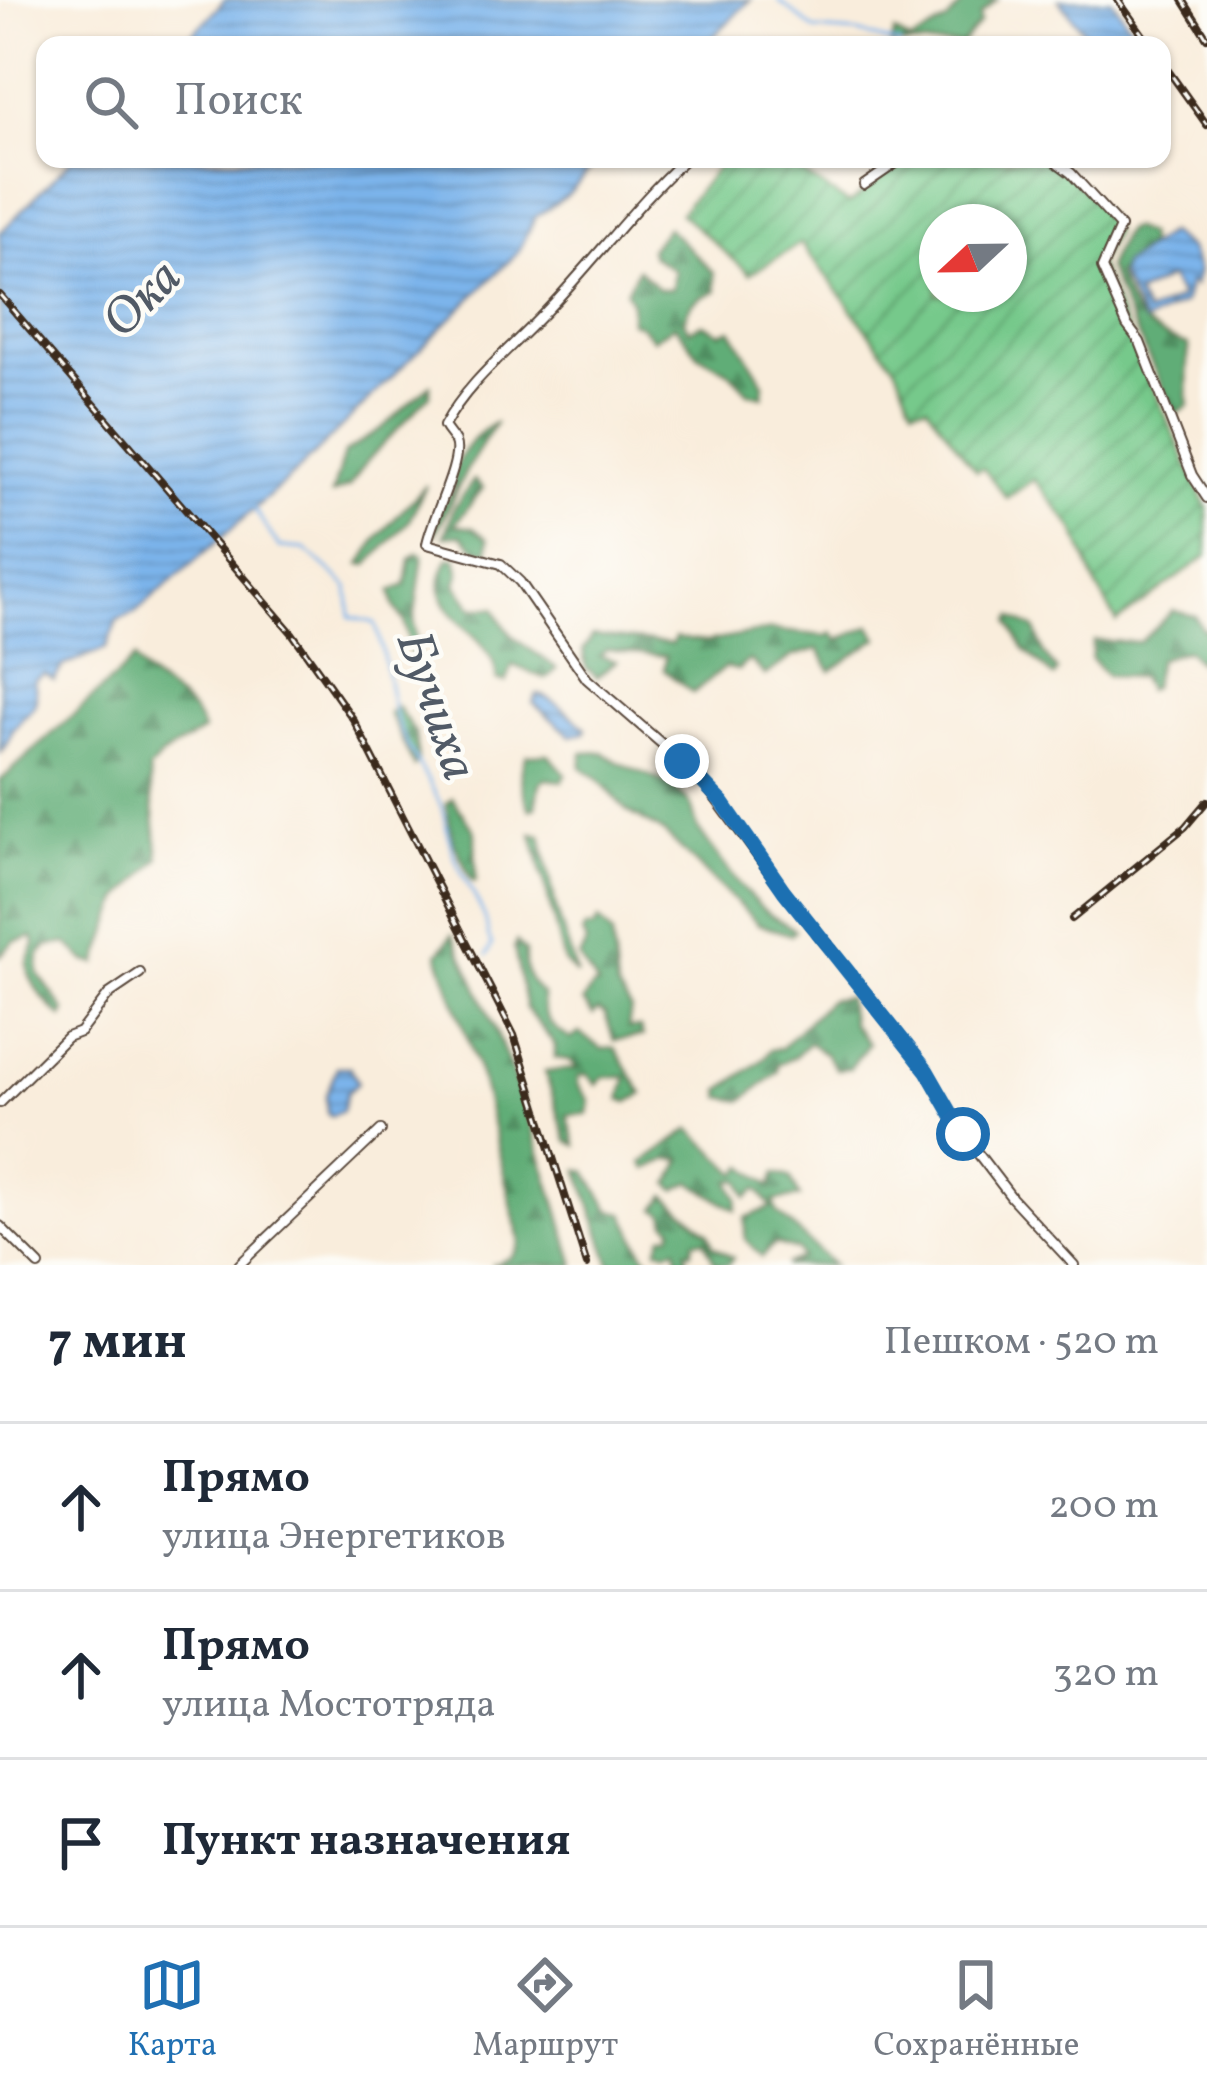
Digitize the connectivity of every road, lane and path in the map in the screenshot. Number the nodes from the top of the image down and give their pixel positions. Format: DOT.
graph roads {
  1 [pos="676,168"];
  2 [pos="889,168"];
  3 [pos="1064,168"];
  4 [pos="864,185"];
  5 [pos="1207,498"];
  6 [pos="140,973"];
  7 [pos="0,1103"];
  8 [pos="381,1130"];
  9 [pos="0,1226"];
  10 [pos="39,1265"];
  11 [pos="239,1265"];
  12 [pos="1074,1265"];
  1 -- 12 [label="street"];
  2 -- 4 [label="street"];
  3 -- 5 [label="street"];
  6 -- 7 [label="street"];
  8 -- 11 [label="street"];
  9 -- 10 [label="street"];
}
